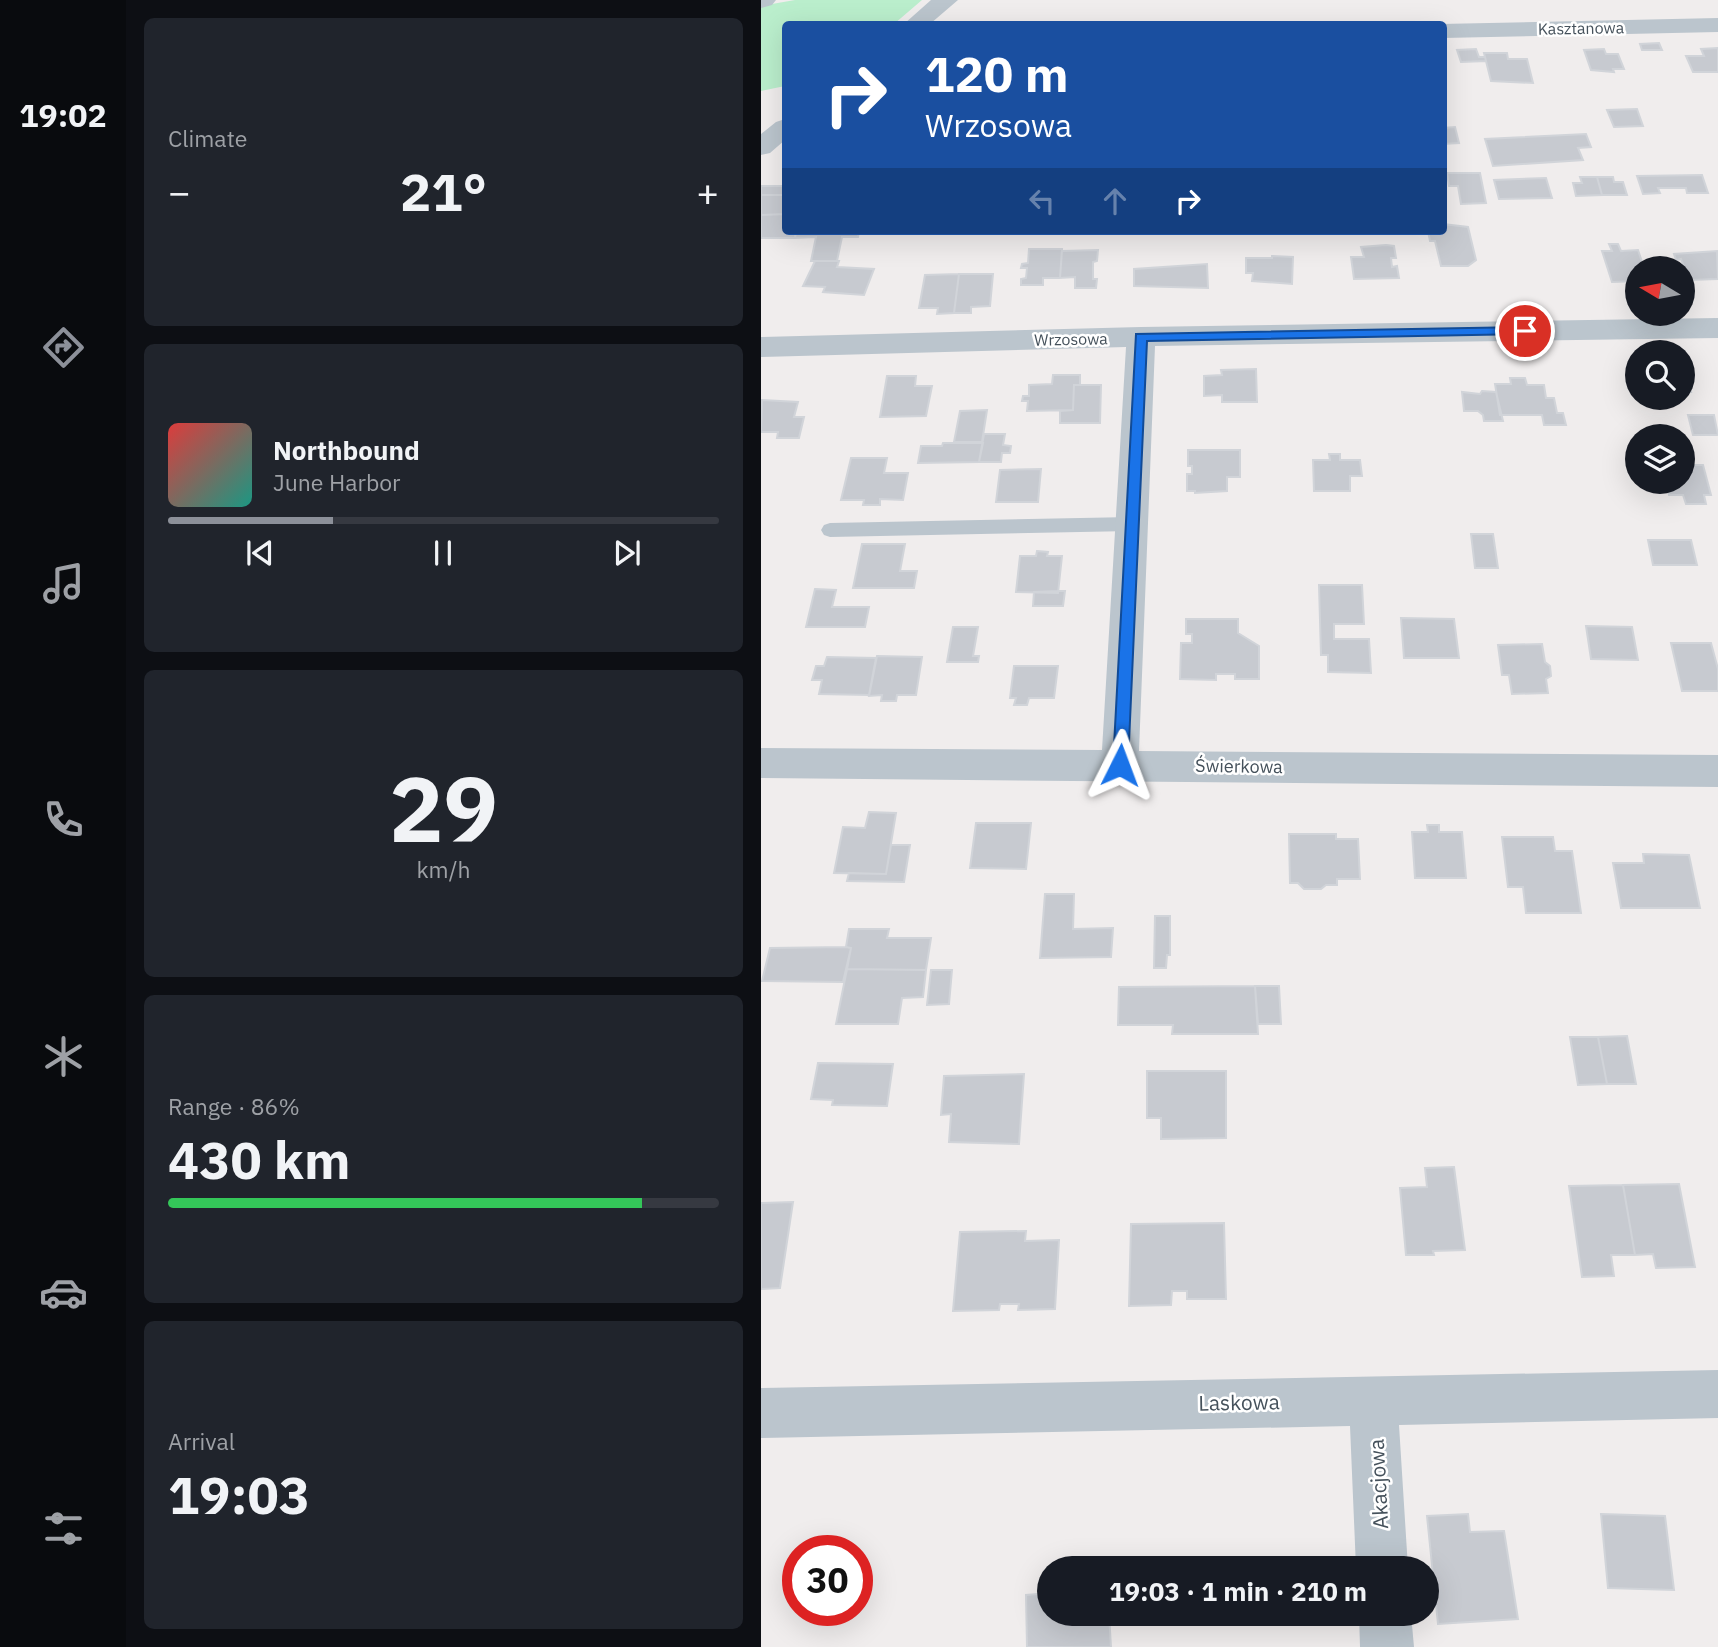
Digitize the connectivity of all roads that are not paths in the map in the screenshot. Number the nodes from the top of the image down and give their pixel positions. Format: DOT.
graph roads {
  1 [pos="946,0"];
  2 [pos="920,21"];
  3 [pos="1718,25"];
  4 [pos="1447,31"];
  5 [pos="782,130"];
  6 [pos="761,147"];
  7 [pos="1718,328"];
  8 [pos="1141,337"];
  9 [pos="761,347"];
  10 [pos="1131,524"];
  11 [pos="830,530"];
  12 [pos="761,762"];
  13 [pos="1120,765"];
  14 [pos="1718,771"];
  15 [pos="1718,1395"];
  16 [pos="1373,1399"];
  17 [pos="761,1413"];
  18 [pos="1381,1556"];
  19 [pos="1385,1626"];
  20 [pos="1386,1647"];
  1 -- 2 [label="street"];
  3 -- 4 [label="street, Kasztanowa"];
  5 -- 6 [label="street"];
  7 -- 8 [label="street, Wrzosowa"];
  8 -- 9 [label="street, Wrzosowa"];
  8 -- 10 [label="street"];
  10 -- 11 [label="lane"];
  10 -- 13 [label="street"];
  12 -- 13 [label="street, Świerkowa"];
  13 -- 14 [label="street, Świerkowa"];
  15 -- 16 [label="street, Laskowa"];
  16 -- 17 [label="street, Laskowa"];
  16 -- 18 [label="street, Akacjowa"];
  19 -- 20 [label="street"];
}
